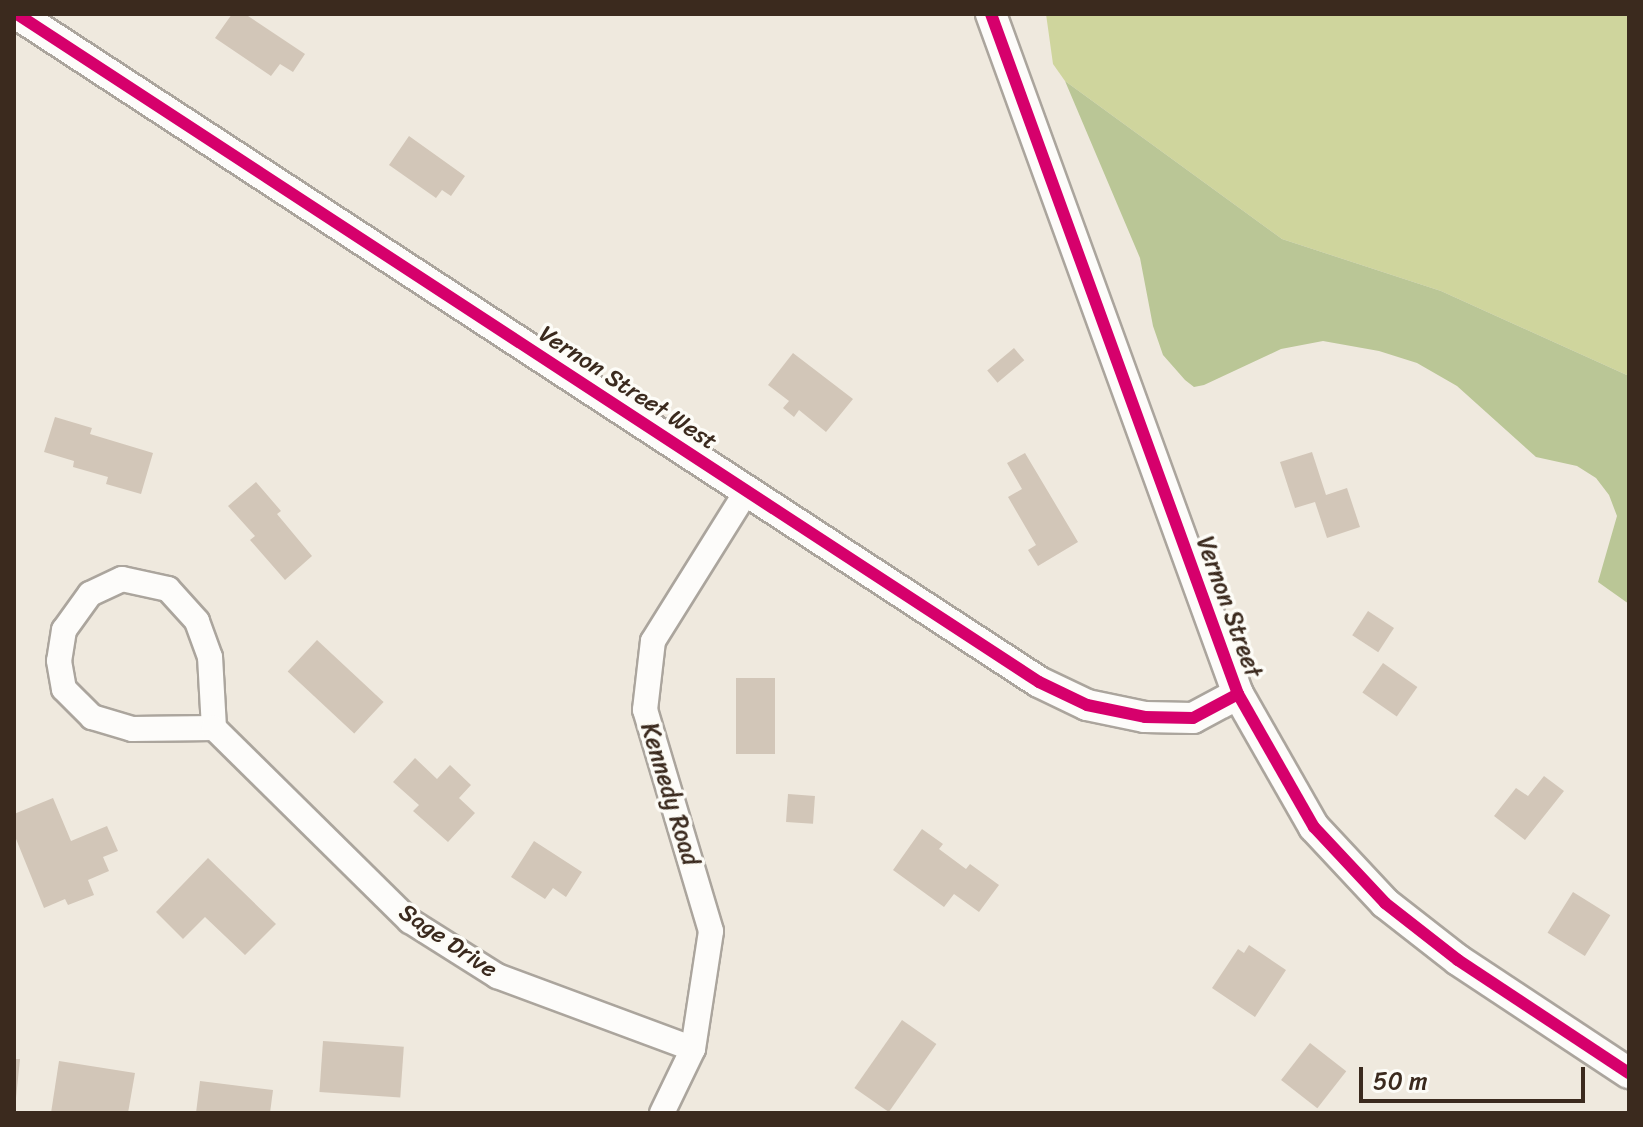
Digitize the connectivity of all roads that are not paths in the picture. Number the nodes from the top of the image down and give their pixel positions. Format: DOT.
graph roads {
  1 [pos="17,14"];
  2 [pos="991,14"];
  3 [pos="746,492"];
  4 [pos="1238,694"];
  5 [pos="214,728"];
  6 [pos="693,1049"];
  7 [pos="1629,1073"];
  8 [pos="662,1113"];
  1 -- 3 [label="street, Vernon Street West"];
  2 -- 4 [label="street, Vernon Street"];
  3 -- 4 [label="street, Vernon Street West"];
  3 -- 6 [label="street, Kennedy Road"];
  4 -- 7 [label="street, Vernon Street"];
  5 -- 5 [label="street"];
  5 -- 6 [label="street, Sage Drive"];
  6 -- 8 [label="street, Kennedy Road"];
}
